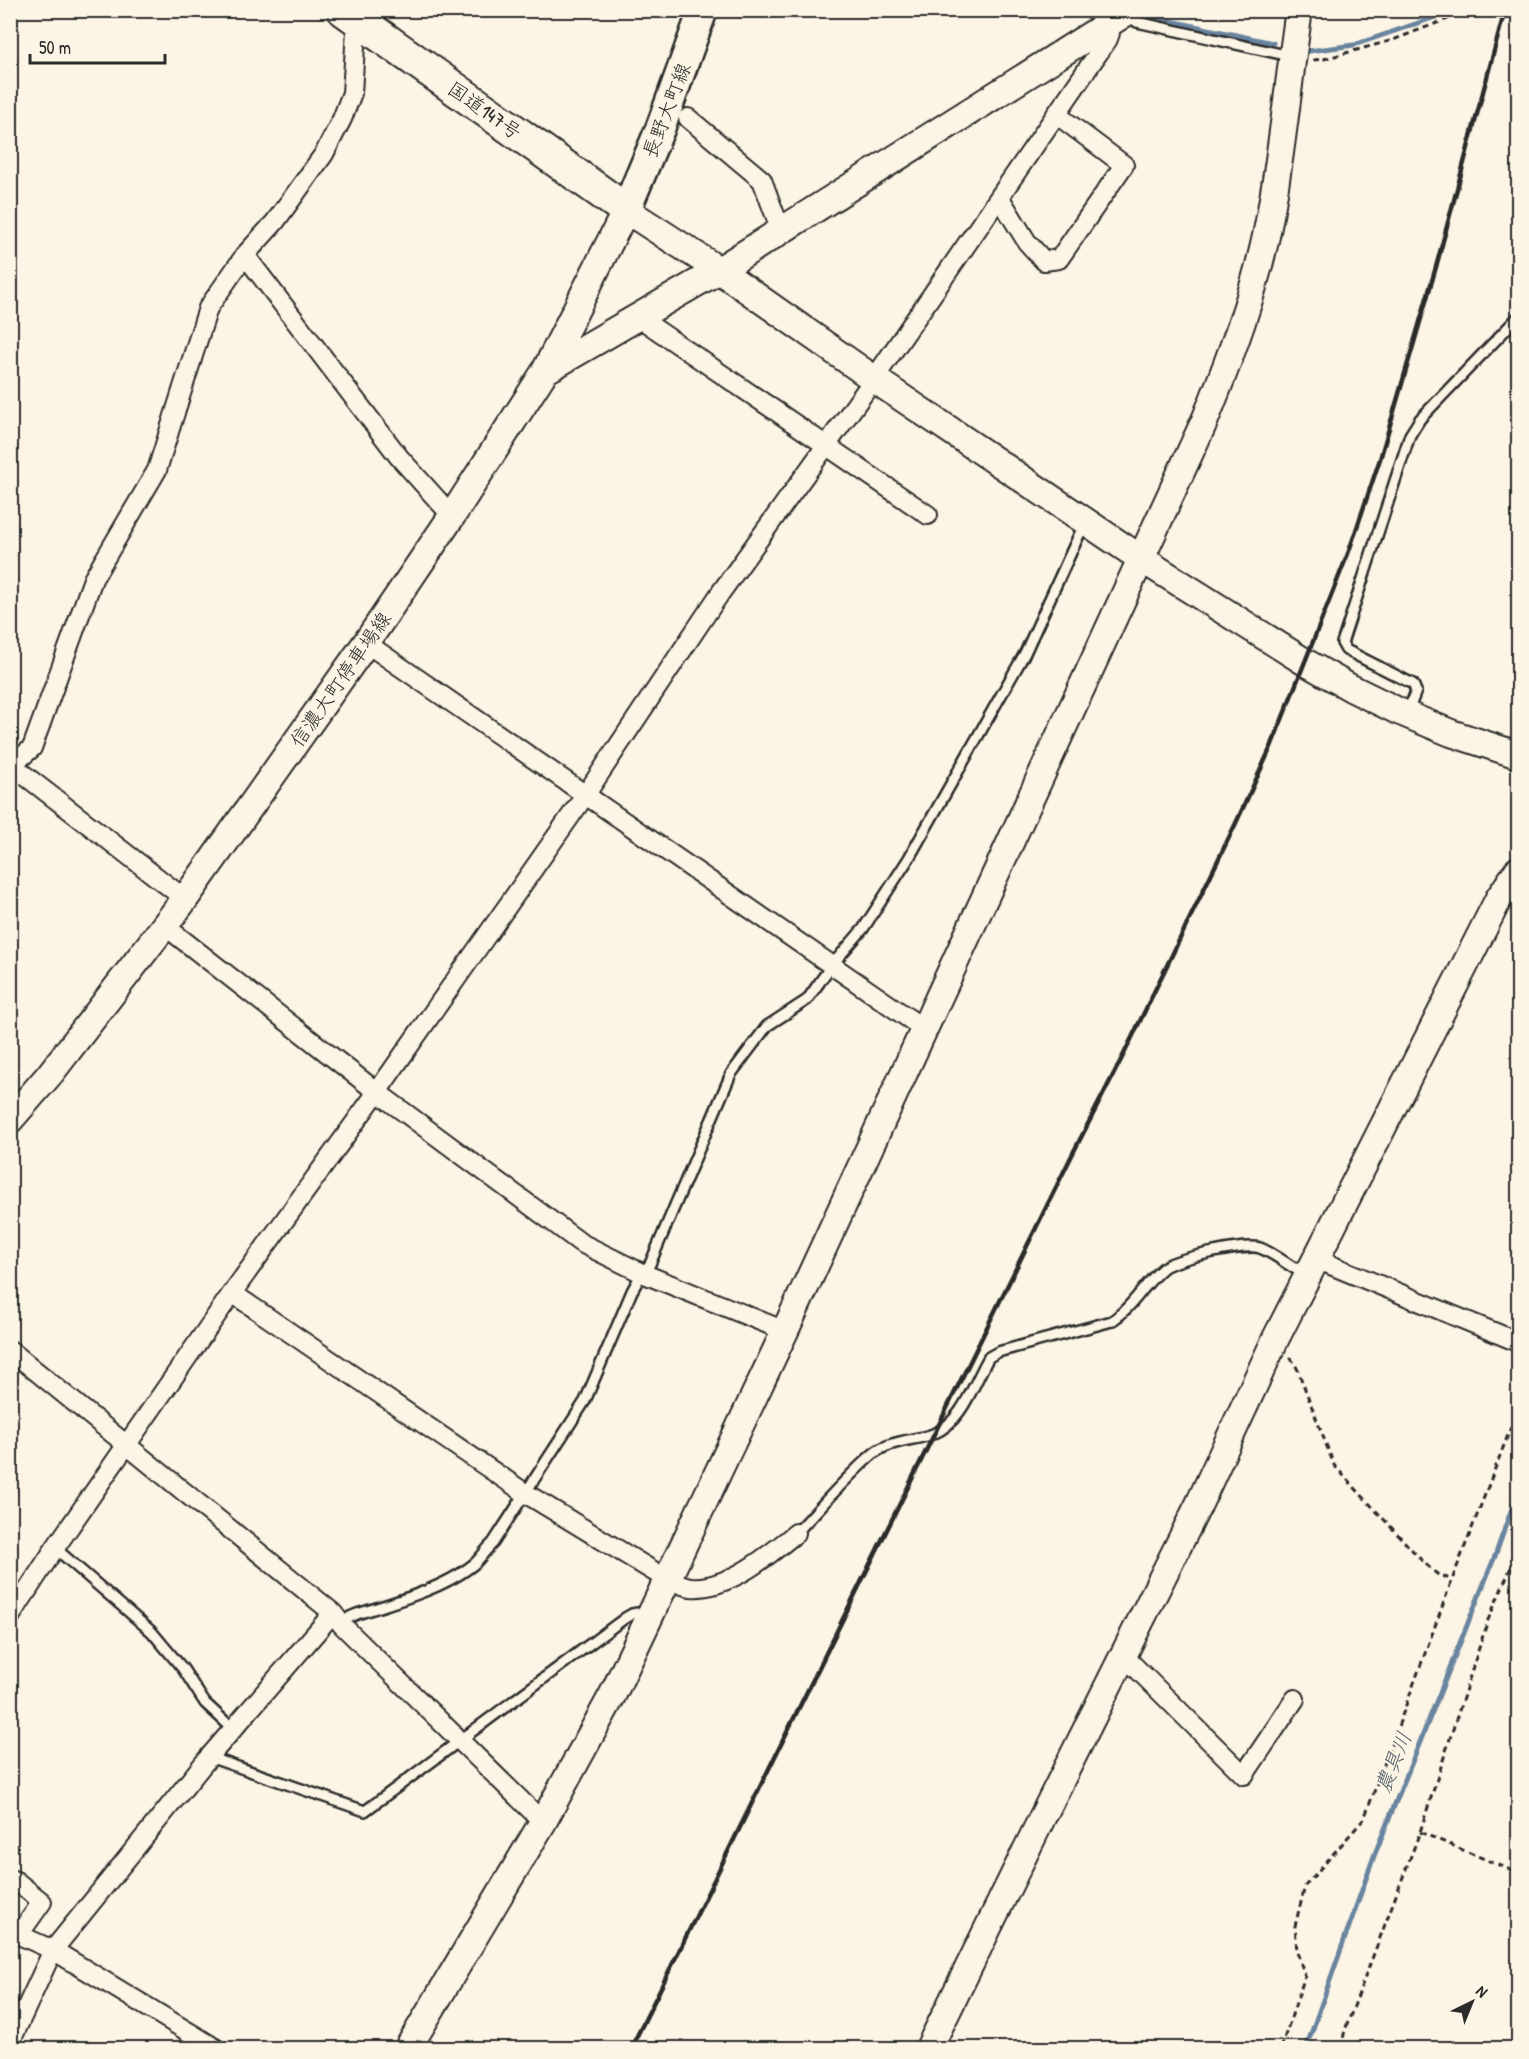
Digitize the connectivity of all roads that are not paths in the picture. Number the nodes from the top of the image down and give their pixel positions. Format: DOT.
graph roads {
  1 [pos="703,10"];
  2 [pos="1299,10"];
  3 [pos="353,13"];
  4 [pos="1116,14"];
  5 [pos="1292,57"];
  6 [pos="1056,114"];
  7 [pos="688,118"];
  8 [pos="1000,198"];
  9 [pos="626,210"];
  10 [pos="781,231"];
  11 [pos="245,255"];
  12 [pos="719,270"];
  13 [pos="1518,316"];
  14 [pos="638,317"];
  15 [pos="545,371"];
  16 [pos="874,379"];
  17 [pos="825,446"];
  18 [pos="928,515"];
  19 [pos="452,516"];
  20 [pos="1085,521"];
  21 [pos="1140,558"];
  22 [pos="366,643"];
  23 [pos="1407,715"];
  24 [pos="1518,755"];
  25 [pos="11,765"];
  26 [pos="586,794"];
  27 [pos="1518,870"];
  28 [pos="185,899"];
  29 [pos="165,926"];
  30 [pos="831,966"];
  31 [pos="924,1029"];
  32 [pos="377,1092"];
  33 [pos="10,1120"];
  34 [pos="1316,1259"];
  35 [pos="642,1273"];
  36 [pos="232,1293"];
  37 [pos="785,1331"];
  38 [pos="1518,1342"];
  39 [pos="10,1350"];
  40 [pos="126,1445"];
  41 [pos="525,1493"];
  42 [pos="796,1533"];
  43 [pos="55,1548"];
  44 [pos="668,1580"];
  45 [pos="653,1611"];
  46 [pos="10,1617"];
  47 [pos="337,1619"];
  48 [pos="1123,1655"];
  49 [pos="1295,1699"];
  50 [pos="233,1729"];
  51 [pos="460,1740"];
  52 [pos="209,1757"];
  53 [pos="543,1822"];
  54 [pos="10,1879"];
  55 [pos="11,1932"];
  56 [pos="53,1950"];
  57 [pos="12,2037"];
  58 [pos="215,2049"];
  59 [pos="408,2049"];
  60 [pos="929,2049"];
  1 -- 9 [label="main road, 長野大町線"];
  2 -- 5 [label="street"];
  3 -- 9 [label="highway, 国道147号"];
  3 -- 11 [label="street"];
  4 -- 5 [label="lane"];
  4 -- 6 [label="street"];
  4 -- 10 [label="street"];
  5 -- 21 [label="street"];
  6 -- 8 [label="street"];
  6 -- 8 [label="street"];
  7 -- 10 [label="street"];
  8 -- 16 [label="street"];
  9 -- 12 [label="street"];
  9 -- 15 [label="street, 信濃大町停車場線"];
  10 -- 12 [label="street"];
  11 -- 19 [label="street"];
  11 -- 25 [label="street"];
  12 -- 14 [label="street"];
  12 -- 16 [label="street"];
  13 -- 23 [label="lane"];
  14 -- 15 [label="street"];
  14 -- 17 [label="street"];
  15 -- 19 [label="street, 信濃大町停車場線"];
  16 -- 17 [label="street"];
  16 -- 20 [label="street"];
  17 -- 18 [label="street"];
  17 -- 26 [label="street"];
  19 -- 22 [label="street, 信濃大町停車場線"];
  20 -- 21 [label="street"];
  20 -- 30 [label="lane"];
  21 -- 23 [label="street"];
  21 -- 31 [label="street"];
  22 -- 26 [label="street"];
  22 -- 28 [label="street, 信濃大町停車場線"];
  23 -- 24 [label="street"];
  25 -- 28 [label="street"];
  26 -- 30 [label="street"];
  26 -- 32 [label="street"];
  27 -- 34 [label="street"];
  28 -- 29 [label="street, 信濃大町停車場線"];
  29 -- 32 [label="street"];
  29 -- 33 [label="street, 信濃大町停車場線"];
  30 -- 31 [label="street"];
  30 -- 35 [label="lane"];
  31 -- 37 [label="street"];
  32 -- 35 [label="street"];
  32 -- 36 [label="street"];
  34 -- 38 [label="street"];
  34 -- 42 [label="lane"];
  34 -- 48 [label="street"];
  35 -- 37 [label="street"];
  35 -- 41 [label="lane"];
  36 -- 40 [label="street"];
  36 -- 41 [label="street"];
  37 -- 44 [label="street"];
  39 -- 40 [label="street"];
  40 -- 43 [label="street"];
  40 -- 47 [label="street"];
  41 -- 44 [label="street"];
  41 -- 47 [label="lane"];
  42 -- 44 [label="street"];
  43 -- 46 [label="street"];
  43 -- 50 [label="lane"];
  44 -- 45 [label="street"];
  45 -- 51 [label="lane"];
  45 -- 53 [label="street"];
  47 -- 50 [label="street"];
  47 -- 51 [label="street"];
  48 -- 49 [label="street"];
  48 -- 60 [label="street"];
  50 -- 52 [label="street"];
  51 -- 52 [label="lane"];
  51 -- 53 [label="street"];
  52 -- 56 [label="street"];
  53 -- 59 [label="street"];
  54 -- 55 [label="street"];
  55 -- 56 [label="street"];
  56 -- 57 [label="street"];
  56 -- 58 [label="street"];
}
